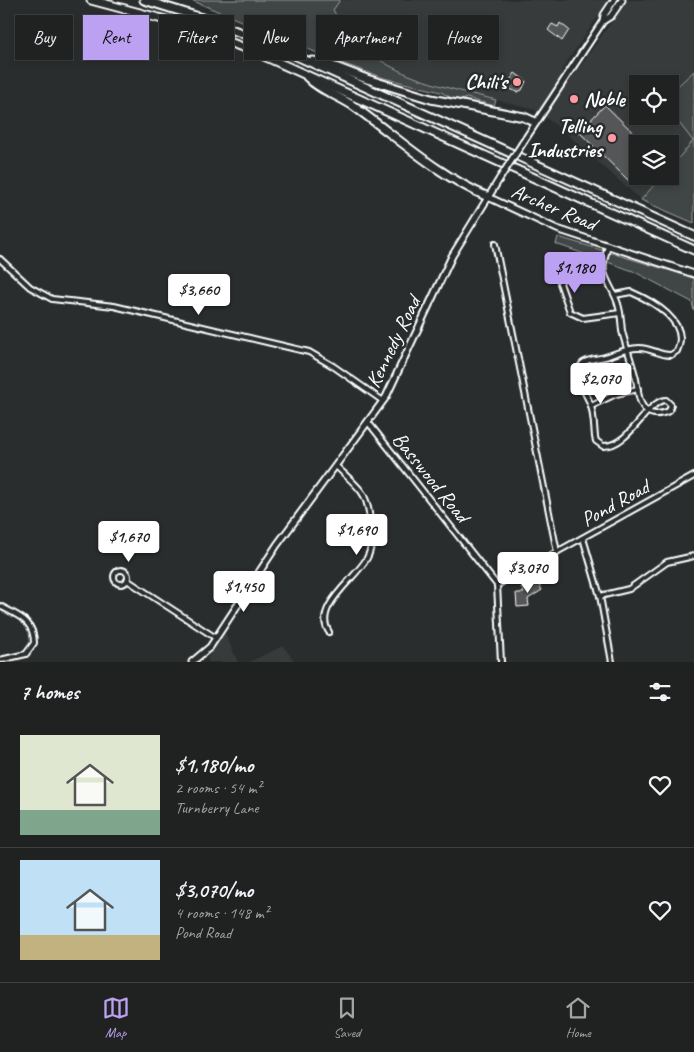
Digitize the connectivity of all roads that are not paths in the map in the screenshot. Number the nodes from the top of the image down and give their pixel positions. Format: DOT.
graph roads {
  1 [pos="91,0"];
  2 [pos="144,0"];
  3 [pos="614,0"];
  4 [pos="622,0"];
  5 [pos="603,21"];
  6 [pos="308,62"];
  7 [pos="303,73"];
  8 [pos="535,122"];
  9 [pos="488,197"];
  10 [pos="694,236"];
  11 [pos="495,244"];
  12 [pos="608,246"];
  13 [pos="694,250"];
  14 [pos="0,260"];
  15 [pos="694,274"];
  16 [pos="605,275"];
  17 [pos="615,295"];
  18 [pos="620,313"];
  19 [pos="628,350"];
  20 [pos="638,389"];
  21 [pos="383,401"];
  22 [pos="591,406"];
  23 [pos="647,412"];
  24 [pos="368,422"];
  25 [pos="336,466"];
  26 [pos="694,476"];
  27 [pos="583,538"];
  28 [pos="557,552"];
  29 [pos="694,556"];
  30 [pos="127,580"];
  31 [pos="497,585"];
  32 [pos="600,596"];
  33 [pos="0,606"];
  34 [pos="329,632"];
  35 [pos="216,638"];
  36 [pos="0,660"];
  37 [pos="192,662"];
  38 [pos="501,662"];
  39 [pos="612,662"];
  1 -- 7 [label="highway"];
  2 -- 6 [label="highway"];
  3 -- 5 [label="street, Kennedy Road"];
  4 -- 5 [label="street, Kennedy Road"];
  5 -- 8 [label="street, Kennedy Road"];
  6 -- 8 [label="highway"];
  6 -- 10 [label="highway"];
  7 -- 9 [label="highway"];
  7 -- 13 [label="highway"];
  8 -- 9 [label="street, Kennedy Road, bridge"];
  9 -- 12 [label="street, Archer Road"];
  9 -- 21 [label="street, Kennedy Road"];
  11 -- 28 [label="street"];
  12 -- 15 [label="street, Archer Road"];
  12 -- 16 [label="street"];
  14 -- 21 [label="street"];
  16 -- 17 [label="street"];
  16 -- 18 [label="street"];
  17 -- 18 [label="street"];
  17 -- 19 [label="street"];
  18 -- 19 [label="street"];
  19 -- 20 [label="street"];
  19 -- 22 [label="street"];
  20 -- 22 [label="street"];
  20 -- 23 [label="street"];
  21 -- 24 [label="street, Kennedy Road"];
  22 -- 23 [label="street"];
  23 -- 23 [label="street"];
  24 -- 25 [label="street, Kennedy Road"];
  24 -- 31 [label="street, Basswood Road"];
  25 -- 34 [label="street"];
  25 -- 35 [label="street, Kennedy Road"];
  26 -- 27 [label="street, Pond Road"];
  27 -- 28 [label="street, Pond Road"];
  27 -- 32 [label="street"];
  28 -- 31 [label="street, Pond Road"];
  29 -- 32 [label="street"];
  30 -- 35 [label="street"];
  31 -- 38 [label="street"];
  32 -- 39 [label="street"];
  33 -- 36 [label="street"];
  35 -- 37 [label="street, Kennedy Road"];
}
